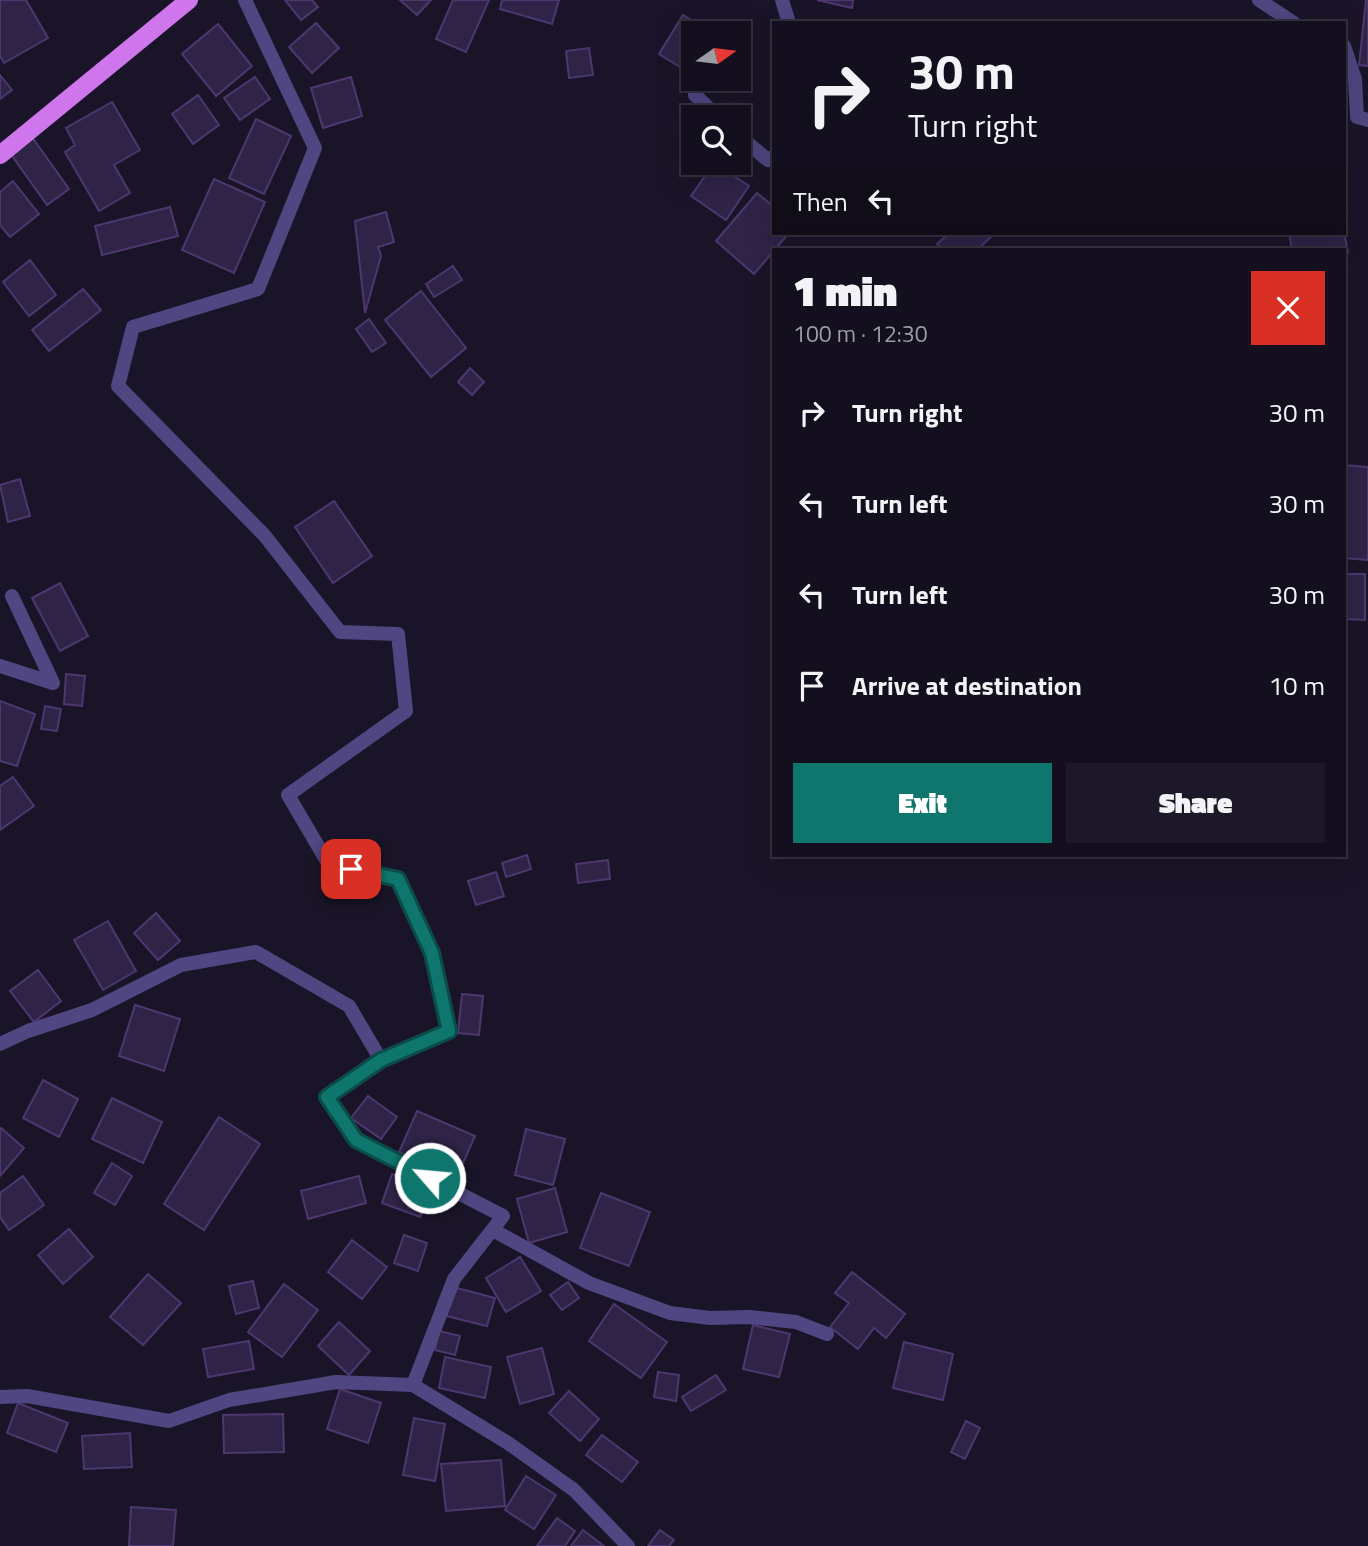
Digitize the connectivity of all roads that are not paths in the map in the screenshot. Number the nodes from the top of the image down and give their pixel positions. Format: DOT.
graph roads {
  1 [pos="189,0"];
  2 [pos="245,0"];
  3 [pos="782,0"];
  4 [pos="1259,0"];
  5 [pos="788,21"];
  6 [pos="1291,21"];
  7 [pos="1346,52"];
  8 [pos="695,95"];
  9 [pos="705,105"];
  10 [pos="1368,120"];
  11 [pos="751,146"];
  12 [pos="0,155"];
  13 [pos="772,157"];
  14 [pos="12,596"];
  15 [pos="0,666"];
  16 [pos="0,1044"];
  17 [pos="381,1060"];
  18 [pos="493,1230"];
  19 [pos="827,1334"];
  20 [pos="413,1385"];
  21 [pos="0,1397"];
  22 [pos="628,1546"];
  1 -- 12 [label="main road"];
  2 -- 17 [label="street"];
  3 -- 5 [label="street"];
  4 -- 6 [label="street"];
  7 -- 10 [label="street"];
  8 -- 9 [label="street"];
  11 -- 13 [label="street"];
  14 -- 15 [label="street"];
  16 -- 17 [label="street"];
  17 -- 18 [label="street"];
  18 -- 19 [label="street"];
  18 -- 20 [label="street"];
  20 -- 21 [label="street"];
  20 -- 22 [label="street"];
}
